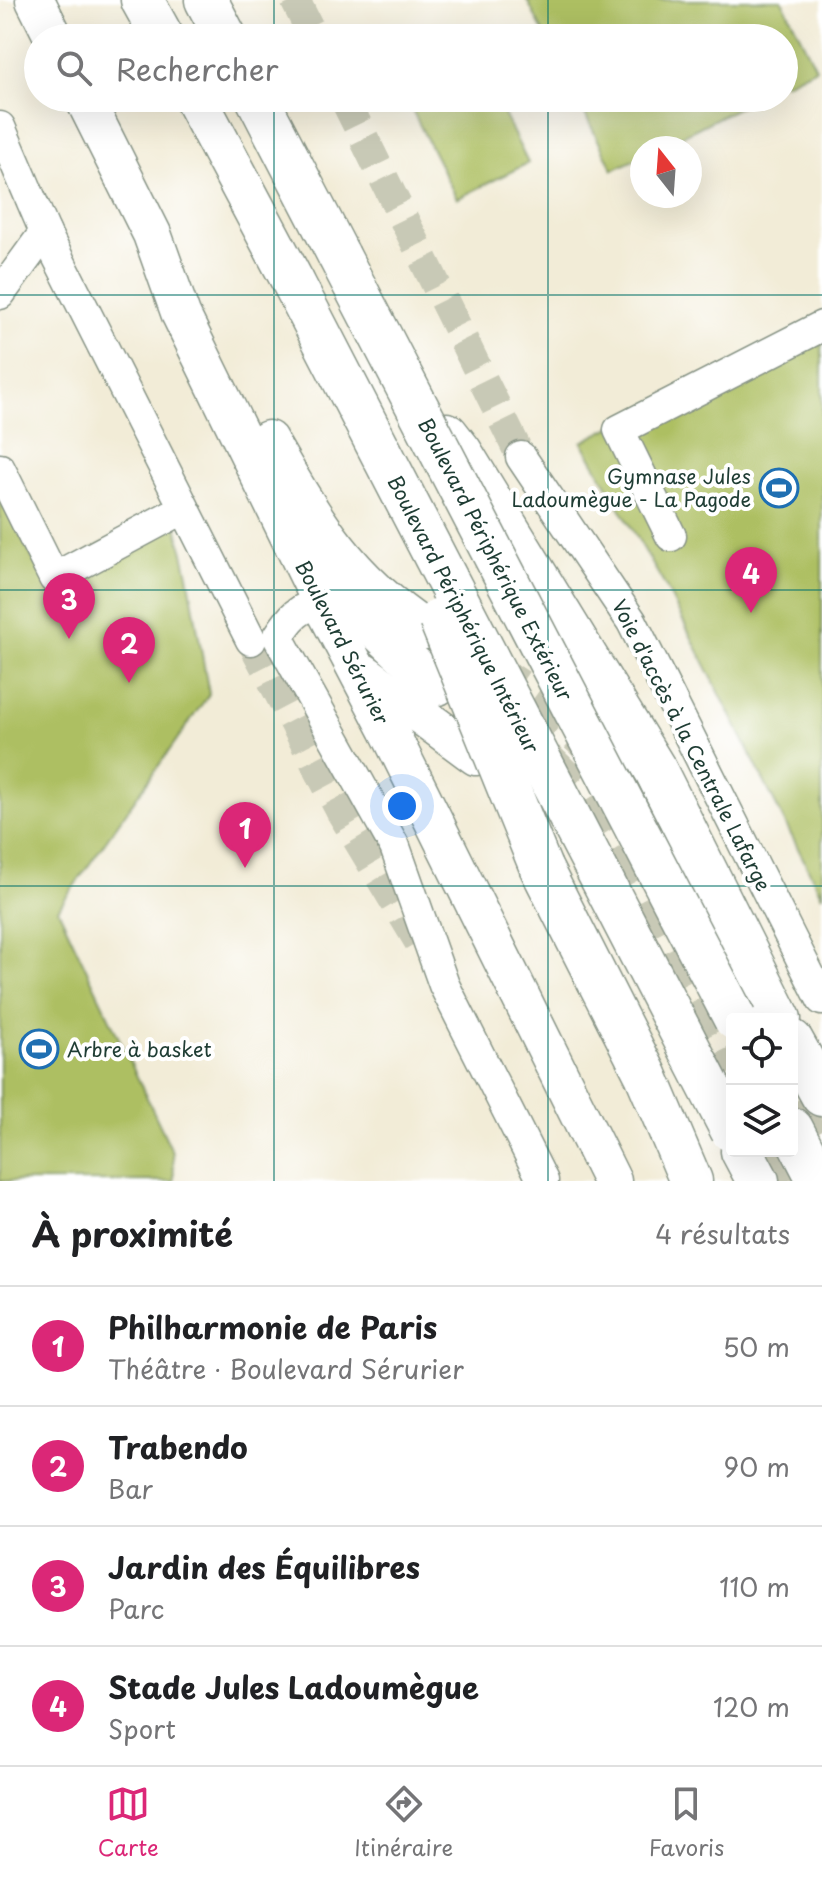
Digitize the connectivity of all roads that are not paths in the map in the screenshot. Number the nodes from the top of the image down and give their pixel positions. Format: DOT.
graph roads {
  1 [pos="35,0"];
  2 [pos="142,0"];
  3 [pos="206,0"];
  4 [pos="47,24"];
  5 [pos="155,24"];
  6 [pos="219,24"];
  7 [pos="91,112"];
  8 [pos="202,112"];
  9 [pos="264,112"];
  10 [pos="0,127"];
  11 [pos="45,232"];
  12 [pos="152,234"];
  13 [pos="0,294"];
  14 [pos="822,326"];
  15 [pos="399,373"];
  16 [pos="240,392"];
  17 [pos="356,406"];
  18 [pos="521,457"];
  19 [pos="0,469"];
  20 [pos="183,509"];
  21 [pos="671,536"];
  22 [pos="322,604"];
  23 [pos="426,630"];
  24 [pos="251,640"];
  25 [pos="355,666"];
  26 [pos="438,686"];
  27 [pos="476,756"];
  28 [pos="395,847"];
  29 [pos="822,1000"];
  30 [pos="732,1013"];
  31 [pos="777,1013"];
  32 [pos="798,1052"];
  33 [pos="822,1095"];
  34 [pos="726,1119"];
  35 [pos="798,1141"];
  36 [pos="745,1157"];
  37 [pos="521,1181"];
  38 [pos="543,1181"];
  39 [pos="612,1181"];
  40 [pos="691,1181"];
  41 [pos="758,1181"];
  42 [pos="819,1181"];
  1 -- 4 [label="main road"];
  2 -- 5 [label="highway"];
  3 -- 6 [label="highway"];
  7 -- 12 [label="main road, Boulevard Sérurier"];
  8 -- 17 [label="highway, Boulevard Périphérique Intérieur, bridge"];
  9 -- 15 [label="highway, Boulevard Périphérique Extérieur, bridge"];
  10 -- 11 [label="lane"];
  11 -- 13 [label="lane"];
  11 -- 20 [label="lane"];
  12 -- 16 [label="main road"];
  12 -- 22 [label="main road, Boulevard Sérurier"];
  14 -- 21 [label="lane"];
  15 -- 30 [label="highway, Boulevard Périphérique Extérieur, bridge"];
  15 -- 31 [label="highway, bridge"];
  16 -- 23 [label="main road"];
  16 -- 26 [label="main road"];
  17 -- 34 [label="highway, Boulevard Périphérique Intérieur, bridge"];
  17 -- 40 [label="highway, bridge"];
  18 -- 29 [label="lane, Voie d'accès à la Centrale Lafarge"];
  19 -- 20 [label="lane"];
  20 -- 24 [label="lane"];
  22 -- 25 [label="main road, Boulevard Sérurier"];
  22 -- 28 [label="lane"];
  25 -- 27 [label="main road"];
  25 -- 39 [label="main road, Boulevard Sérurier"];
  28 -- 37 [label="lane"];
  28 -- 38 [label="lane"];
  32 -- 33 [label="highway"];
  35 -- 42 [label="highway"];
  36 -- 41 [label="highway"];
}
